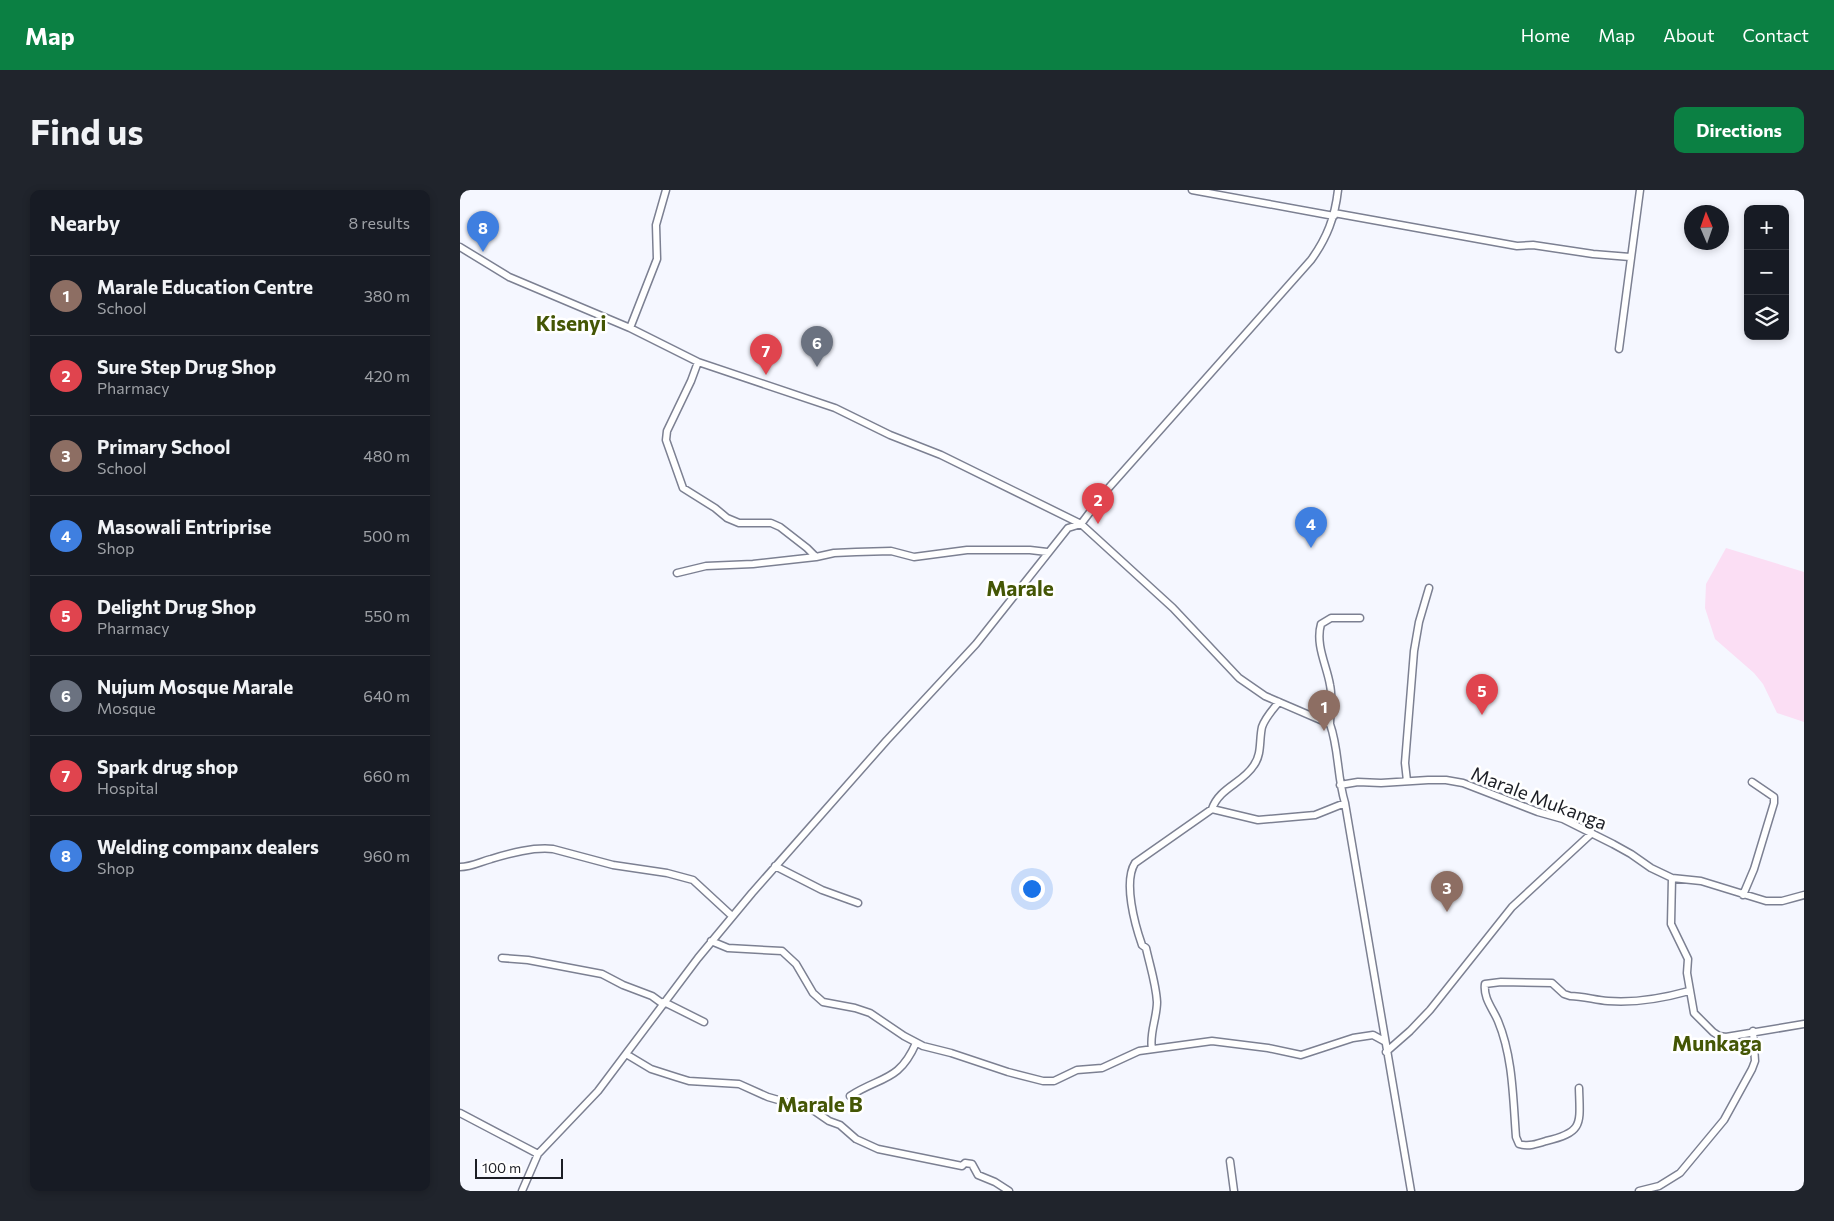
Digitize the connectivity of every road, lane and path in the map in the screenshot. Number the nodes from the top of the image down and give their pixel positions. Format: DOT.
graph roads {
  1 [pos="666,190"];
  2 [pos="1192,190"];
  3 [pos="1338,190"];
  4 [pos="1640,190"];
  5 [pos="1334,214"];
  6 [pos="460,247"];
  7 [pos="1630,257"];
  8 [pos="630,328"];
  9 [pos="1619,350"];
  10 [pos="698,362"];
  11 [pos="1081,524"];
  12 [pos="1047,552"];
  13 [pos="816,557"];
  14 [pos="676,573"];
  15 [pos="1429,588"];
  16 [pos="1360,618"];
  17 [pos="1279,702"];
  18 [pos="1330,724"];
  19 [pos="1407,781"];
  20 [pos="1752,782"];
  21 [pos="1340,785"];
  22 [pos="1345,803"];
  23 [pos="1212,809"];
  24 [pos="1592,833"];
  25 [pos="775,866"];
  26 [pos="460,867"];
  27 [pos="1672,878"];
  28 [pos="1743,894"];
  29 [pos="1804,896"];
  30 [pos="858,903"];
  31 [pos="732,916"];
  32 [pos="711,942"];
  33 [pos="502,958"];
  34 [pos="1689,991"];
  35 [pos="664,1003"];
  36 [pos="704,1022"];
  37 [pos="1804,1024"];
  38 [pos="1753,1032"];
  39 [pos="1384,1041"];
  40 [pos="916,1043"];
  41 [pos="1152,1049"];
  42 [pos="1386,1052"];
  43 [pos="626,1054"];
  44 [pos="1579,1088"];
  45 [pos="850,1096"];
  46 [pos="460,1113"];
  47 [pos="538,1154"];
  48 [pos="1230,1161"];
  49 [pos="522,1191"];
  50 [pos="1009,1191"];
  51 [pos="1234,1191"];
  52 [pos="1411,1191"];
  53 [pos="1639,1191"];
  1 -- 8 [label="street"];
  2 -- 5 [label="street"];
  3 -- 5 [label="street"];
  4 -- 7 [label="street"];
  5 -- 7 [label="street"];
  5 -- 11 [label="street"];
  6 -- 8 [label="street"];
  7 -- 9 [label="street"];
  8 -- 10 [label="street"];
  10 -- 11 [label="street"];
  10 -- 13 [label="street"];
  11 -- 12 [label="street"];
  11 -- 17 [label="street"];
  12 -- 13 [label="street"];
  12 -- 25 [label="street"];
  13 -- 14 [label="street"];
  15 -- 19 [label="street"];
  16 -- 18 [label="street"];
  17 -- 18 [label="street"];
  17 -- 23 [label="street"];
  18 -- 21 [label="street"];
  19 -- 21 [label="street, Marale Mukanga"];
  19 -- 24 [label="street, Marale Mukanga"];
  20 -- 28 [label="street"];
  21 -- 22 [label="street"];
  22 -- 23 [label="street"];
  22 -- 39 [label="street"];
  23 -- 41 [label="street"];
  24 -- 27 [label="street, Marale Mukanga"];
  24 -- 42 [label="street"];
  25 -- 30 [label="street"];
  25 -- 31 [label="street"];
  26 -- 31 [label="street"];
  27 -- 28 [label="street, Marale Mukanga"];
  27 -- 34 [label="street"];
  28 -- 29 [label="street, Marale Mukanga"];
  31 -- 32 [label="street"];
  32 -- 35 [label="street"];
  32 -- 40 [label="street"];
  33 -- 35 [label="street"];
  34 -- 38 [label="street"];
  34 -- 44 [label="street"];
  35 -- 36 [label="street"];
  35 -- 43 [label="street"];
  37 -- 38 [label="street"];
  38 -- 53 [label="street"];
  39 -- 41 [label="street"];
  39 -- 42 [label="street"];
  40 -- 41 [label="street"];
  40 -- 45 [label="street"];
  42 -- 52 [label="street"];
  43 -- 47 [label="street"];
  43 -- 50 [label="street"];
  46 -- 47 [label="street"];
  47 -- 49 [label="street"];
  48 -- 51 [label="street"];
}
